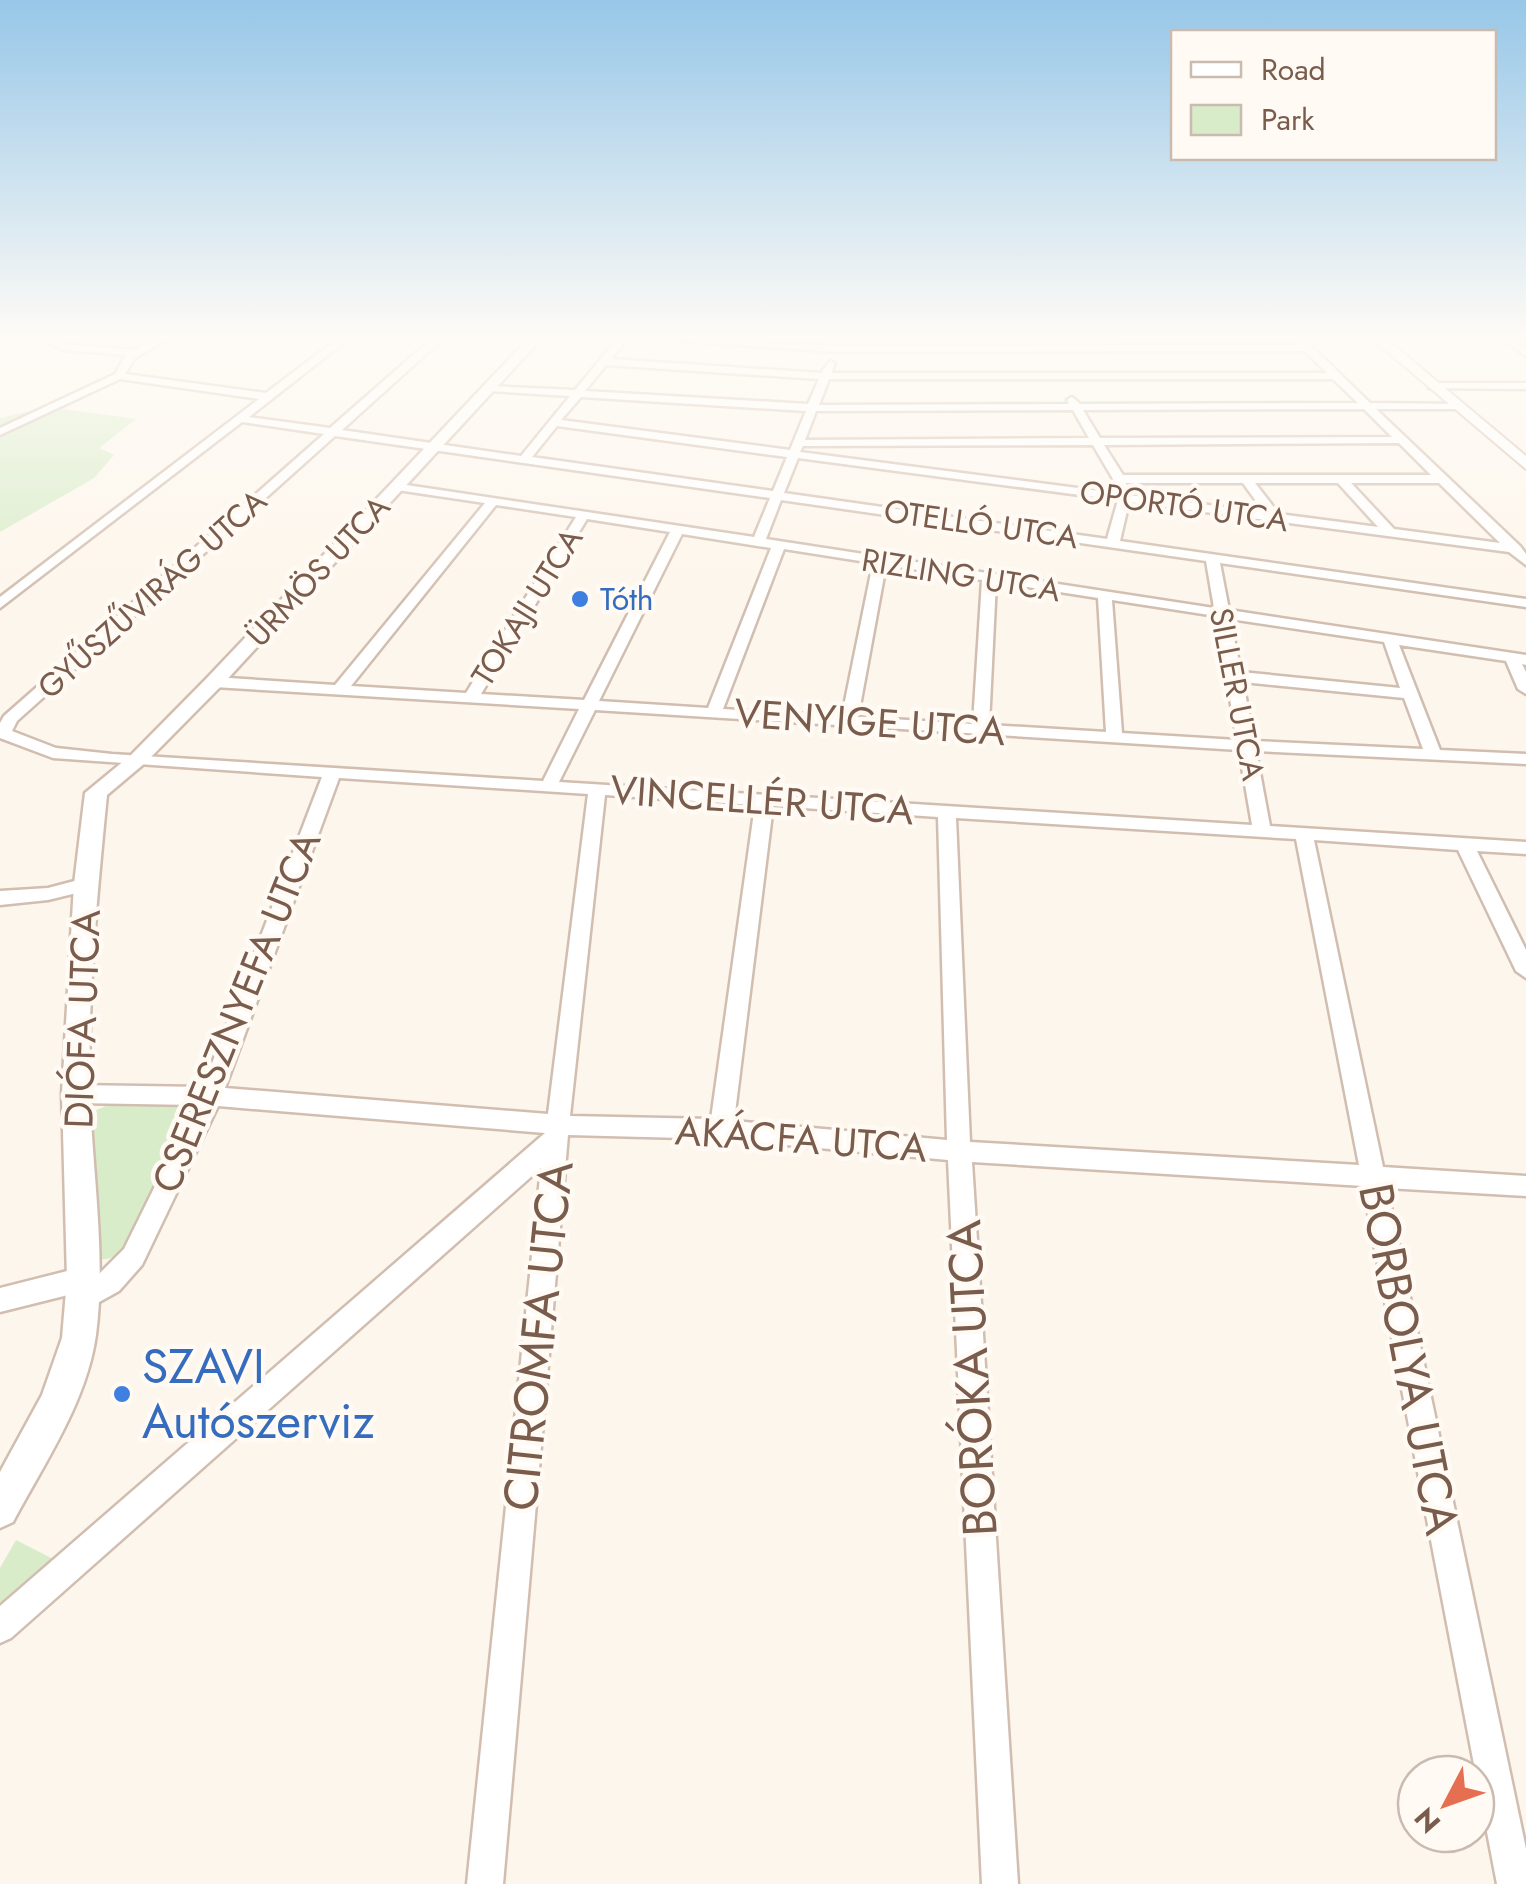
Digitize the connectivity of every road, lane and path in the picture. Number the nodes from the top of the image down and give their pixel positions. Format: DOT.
graph roads {
  1 [pos="233,425"];
  2 [pos="283,425"];
  3 [pos="341,425"];
  4 [pos="456,425"];
  5 [pos="554,425"];
  6 [pos="575,425"];
  7 [pos="808,425"];
  8 [pos="1085,425"];
  9 [pos="1387,425"];
  10 [pos="1480,425"];
  11 [pos="333,432"];
  12 [pos="1402,440"];
  13 [pos="1094,441"];
  14 [pos="436,446"];
  15 [pos="799,448"];
  16 [pos="1522,458"];
  17 [pos="524,459"];
  18 [pos="1119,478"];
  19 [pos="1246,479"];
  20 [pos="1444,479"];
  21 [pos="1342,480"];
  22 [pos="397,486"];
  23 [pos="780,494"];
  24 [pos="1124,499"];
  25 [pos="492,502"];
  26 [pos="583,516"];
  27 [pos="1276,518"];
  28 [pos="677,530"];
  29 [pos="1391,534"];
  30 [pos="1113,542"];
  31 [pos="758,543"];
  32 [pos="778,547"];
  33 [pos="1515,549"];
  34 [pos="1212,557"];
  35 [pos="1526,561"];
  36 [pos="880,562"];
  37 [pos="989,579"];
  38 [pos="1105,596"];
  39 [pos="1526,603"];
  40 [pos="0,604"];
  41 [pos="1220,614"];
  42 [pos="1390,640"];
  43 [pos="1519,659"];
  44 [pos="1233,676"];
  45 [pos="214,682"];
  46 [pos="341,688"];
  47 [pos="1526,689"];
  48 [pos="1409,694"];
  49 [pos="471,698"];
  50 [pos="592,706"];
  51 [pos="714,712"];
  52 [pos="849,722"];
  53 [pos="981,729"];
  54 [pos="3,733"];
  55 [pos="1114,737"];
  56 [pos="1247,746"];
  57 [pos="1433,754"];
  58 [pos="138,759"];
  59 [pos="1526,759"];
  60 [pos="333,771"];
  61 [pos="548,786"];
  62 [pos="597,790"];
  63 [pos="765,798"];
  64 [pos="947,811"];
  65 [pos="1262,830"];
  66 [pos="1304,834"];
  67 [pos="1464,844"];
  68 [pos="1526,848"];
  69 [pos="86,884"];
  70 [pos="0,898"];
  71 [pos="1526,971"];
  72 [pos="76,1094"];
  73 [pos="211,1096"];
  74 [pos="722,1129"];
  75 [pos="558,1133"];
  76 [pos="959,1151"];
  77 [pos="1372,1176"];
  78 [pos="1526,1186"];
  79 [pos="83,1289"];
  80 [pos="0,1300"];
  81 [pos="0,1509"];
  82 [pos="0,1628"];
  83 [pos="485,1884"];
  84 [pos="1000,1884"];
  85 [pos="1515,1884"];
  1 -- 40 [label="street"];
  2 -- 11 [label="street, OTELLÓ UTCA"];
  3 -- 11 [label="street, GYŰSZŰVIRÁG UTCA"];
  4 -- 14 [label="street, ÜRMÖS UTCA"];
  5 -- 17 [label="street"];
  6 -- 15 [label="street, OPORTÓ UTCA"];
  7 -- 15 [label="street"];
  8 -- 13 [label="street"];
  9 -- 12 [label="street"];
  10 -- 16 [label="main road"];
  11 -- 14 [label="street, OTELLÓ UTCA"];
  11 -- 54 [label="street, GYŰSZŰVIRÁG UTCA"];
  12 -- 13 [label="street"];
  12 -- 20 [label="street"];
  13 -- 15 [label="street"];
  13 -- 18 [label="street"];
  14 -- 17 [label="street, OTELLÓ UTCA"];
  14 -- 22 [label="street, ÜRMÖS UTCA"];
  15 -- 23 [label="street"];
  15 -- 24 [label="street, OPORTÓ UTCA"];
  17 -- 23 [label="street, OTELLÓ UTCA"];
  18 -- 19 [label="street"];
  18 -- 24 [label="street"];
  19 -- 21 [label="street"];
  19 -- 27 [label="street"];
  20 -- 21 [label="street"];
  20 -- 33 [label="street"];
  21 -- 29 [label="street"];
  22 -- 25 [label="street, RIZLING UTCA"];
  22 -- 45 [label="street, ÜRMÖS UTCA"];
  23 -- 30 [label="street, OTELLÓ UTCA"];
  23 -- 31 [label="street"];
  24 -- 27 [label="street, OPORTÓ UTCA"];
  24 -- 30 [label="street"];
  25 -- 26 [label="street, RIZLING UTCA"];
  25 -- 46 [label="street"];
  26 -- 28 [label="street, RIZLING UTCA"];
  26 -- 49 [label="street, TOKAJI UTCA"];
  27 -- 29 [label="street, OPORTÓ UTCA"];
  28 -- 31 [label="street, RIZLING UTCA"];
  28 -- 50 [label="street"];
  29 -- 33 [label="street, OPORTÓ UTCA"];
  30 -- 34 [label="street, OTELLÓ UTCA"];
  31 -- 32 [label="street, RIZLING UTCA"];
  32 -- 36 [label="street, RIZLING UTCA"];
  32 -- 51 [label="street"];
  33 -- 35 [label="street"];
  34 -- 39 [label="street, OTELLÓ UTCA"];
  34 -- 41 [label="street, SILLER UTCA"];
  36 -- 37 [label="street, RIZLING UTCA"];
  36 -- 52 [label="street"];
  37 -- 38 [label="street, RIZLING UTCA"];
  37 -- 53 [label="street"];
  38 -- 41 [label="street, RIZLING UTCA"];
  38 -- 55 [label="street"];
  41 -- 42 [label="street, RIZLING UTCA"];
  41 -- 44 [label="street, SILLER UTCA"];
  42 -- 43 [label="street, RIZLING UTCA"];
  42 -- 48 [label="street"];
  43 -- 47 [label="street"];
  44 -- 48 [label="street"];
  44 -- 56 [label="street, SILLER UTCA"];
  45 -- 46 [label="street, VENYIGE UTCA"];
  45 -- 58 [label="street, ÜRMÖS UTCA"];
  46 -- 49 [label="street, VENYIGE UTCA"];
  48 -- 57 [label="street"];
  49 -- 50 [label="street, VENYIGE UTCA"];
  50 -- 51 [label="street, VENYIGE UTCA"];
  50 -- 61 [label="street"];
  51 -- 52 [label="street, VENYIGE UTCA"];
  52 -- 53 [label="street, VENYIGE UTCA"];
  53 -- 55 [label="street, VENYIGE UTCA"];
  54 -- 58 [label="street, VINCELLÉR UTCA"];
  55 -- 56 [label="street, VENYIGE UTCA"];
  56 -- 57 [label="street, VENYIGE UTCA"];
  56 -- 65 [label="street, SILLER UTCA"];
  57 -- 59 [label="street, VENYIGE UTCA"];
  58 -- 60 [label="street, VINCELLÉR UTCA"];
  58 -- 69 [label="street, DIÓFA UTCA"];
  60 -- 61 [label="street, VINCELLÉR UTCA"];
  60 -- 73 [label="street, CSERESZNYEFA UTCA"];
  61 -- 62 [label="street, VINCELLÉR UTCA"];
  62 -- 63 [label="street, VINCELLÉR UTCA"];
  62 -- 75 [label="street, CITROMFA UTCA"];
  63 -- 64 [label="street, VINCELLÉR UTCA"];
  63 -- 74 [label="street"];
  64 -- 65 [label="street, VINCELLÉR UTCA"];
  64 -- 76 [label="street, BORÓKA UTCA"];
  65 -- 66 [label="street, VINCELLÉR UTCA"];
  66 -- 67 [label="street, VINCELLÉR UTCA"];
  66 -- 77 [label="street, BORBOLYA UTCA"];
  67 -- 68 [label="street, VINCELLÉR UTCA"];
  67 -- 71 [label="street"];
  69 -- 70 [label="street"];
  69 -- 72 [label="street, DIÓFA UTCA"];
  72 -- 73 [label="street, AKÁCFA UTCA"];
  72 -- 79 [label="street, DIÓFA UTCA"];
  73 -- 75 [label="street, AKÁCFA UTCA"];
  73 -- 79 [label="street, CSERESZNYEFA UTCA"];
  74 -- 75 [label="street, AKÁCFA UTCA"];
  74 -- 76 [label="street, AKÁCFA UTCA"];
  75 -- 82 [label="street"];
  75 -- 83 [label="street, CITROMFA UTCA"];
  76 -- 77 [label="street, AKÁCFA UTCA"];
  76 -- 84 [label="street, BORÓKA UTCA"];
  77 -- 78 [label="street, AKÁCFA UTCA"];
  77 -- 85 [label="street, BORBOLYA UTCA"];
  79 -- 80 [label="street"];
  79 -- 81 [label="street"];
}
